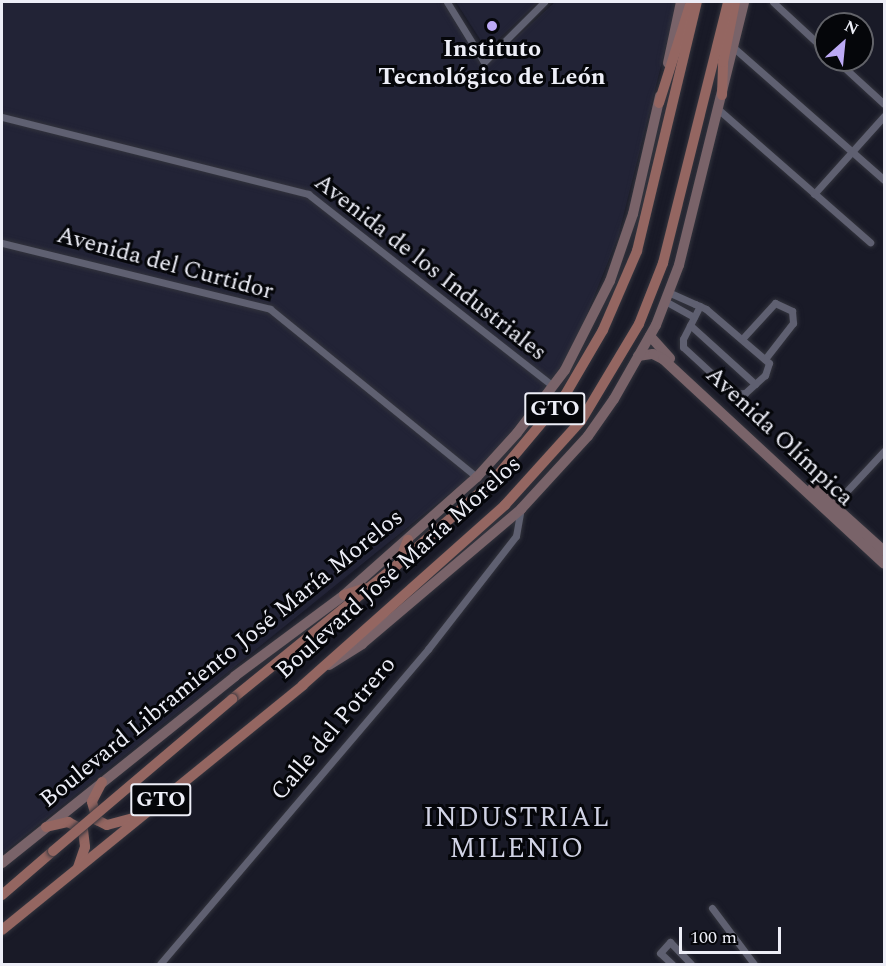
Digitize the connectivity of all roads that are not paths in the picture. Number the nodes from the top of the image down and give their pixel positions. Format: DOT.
graph roads {
  1 [pos="447,2"];
  2 [pos="544,2"];
  3 [pos="681,2"];
  4 [pos="691,2"];
  5 [pos="697,2"];
  6 [pos="728,2"];
  7 [pos="735,2"];
  8 [pos="744,2"];
  9 [pos="773,2"];
  10 [pos="814,40"];
  11 [pos="734,48"];
  12 [pos="849,72"];
  13 [pos="722,95"];
  14 [pos="659,103"];
  15 [pos="885,104"];
  16 [pos="718,110"];
  17 [pos="885,116"];
  18 [pos="2,117"];
  19 [pos="853,153"];
  20 [pos="885,180"];
  21 [pos="814,194"];
  22 [pos="870,242"];
  23 [pos="2,243"];
  24 [pos="667,296"];
  25 [pos="700,306"];
  26 [pos="694,317"];
  27 [pos="690,325"];
  28 [pos="650,336"];
  29 [pos="742,339"];
  30 [pos="638,356"];
  31 [pos="765,359"];
  32 [pos="755,384"];
  33 [pos="553,386"];
  34 [pos="885,451"];
  35 [pos="477,477"];
  36 [pos="831,508"];
  37 [pos="521,510"];
  38 [pos="408,540"];
  39 [pos="885,551"];
  40 [pos="885,564"];
  41 [pos="397,565"];
  42 [pos="373,585"];
  43 [pos="344,595"];
  44 [pos="321,669"];
  45 [pos="102,782"];
  46 [pos="142,815"];
  47 [pos="46,827"];
  48 [pos="2,863"];
  49 [pos="78,867"];
  50 [pos="2,895"];
  51 [pos="712,908"];
  52 [pos="2,930"];
  53 [pos="687,963"];
  54 [pos="160,964"];
  55 [pos="672,964"];
  56 [pos="754,964"];
  1 -- 2 [label="street"];
  3 -- 14 [label="street, Boulevard Libramiento José María Morelos"];
  4 -- 14 [label="main road"];
  5 -- 41 [label="main road, Boulevard José María Morelos / GTO"];
  6 -- 44 [label="main road, Boulevard José María Morelos / GTO"];
  7 -- 13 [label="main road"];
  8 -- 11 [label="street"];
  9 -- 10 [label="street"];
  11 -- 13 [label="street"];
  11 -- 19 [label="street"];
  12 -- 15 [label="street"];
  13 -- 16 [label="street"];
  14 -- 33 [label="street, Boulevard Libramiento José María Morelos"];
  16 -- 21 [label="street"];
  16 -- 24 [label="street"];
  17 -- 19 [label="street"];
  18 -- 33 [label="street, Avenida de los Industriales"];
  19 -- 20 [label="street"];
  19 -- 21 [label="street"];
  21 -- 22 [label="street"];
  23 -- 35 [label="street, Avenida del Curtidor"];
  24 -- 25 [label="street"];
  24 -- 26 [label="street"];
  24 -- 28 [label="street"];
  25 -- 26 [label="street"];
  25 -- 29 [label="street"];
  26 -- 27 [label="street"];
  27 -- 32 [label="street"];
  27 -- 32 [label="street"];
  28 -- 30 [label="street"];
  28 -- 36 [label="street, Avenida Olímpica"];
  29 -- 31 [label="street"];
  29 -- 31 [label="street"];
  30 -- 36 [label="street, Avenida Olímpica"];
  30 -- 37 [label="street"];
  31 -- 32 [label="street"];
  33 -- 35 [label="street, Boulevard Libramiento José María Morelos"];
  34 -- 36 [label="street"];
  35 -- 38 [label="street, Boulevard Libramiento José María Morelos"];
  36 -- 39 [label="street, Avenida Olímpica"];
  36 -- 40 [label="street, Avenida Olímpica"];
  37 -- 44 [label="street"];
  37 -- 54 [label="street, Calle del Potrero"];
  38 -- 41 [label="main road"];
  38 -- 43 [label="street, Boulevard Libramiento José María Morelos"];
  41 -- 42 [label="main road, Boulevard José María Morelos / GTO"];
  42 -- 43 [label="main road"];
  42 -- 50 [label="main road, Boulevard José María Morelos / GTO, bridge"];
  43 -- 45 [label="street, Boulevard Libramiento José María Morelos"];
  44 -- 46 [label="main road, Boulevard José María Morelos / GTO"];
  45 -- 46 [label="main road"];
  45 -- 47 [label="street, Boulevard Libramiento José María Morelos"];
  46 -- 49 [label="main road, Boulevard José María Morelos / GTO"];
  47 -- 48 [label="street, Boulevard Libramiento José María Morelos"];
  47 -- 49 [label="main road"];
  49 -- 52 [label="main road, Boulevard José María Morelos / GTO"];
  51 -- 56 [label="street"];
  53 -- 55 [label="street"];
}
